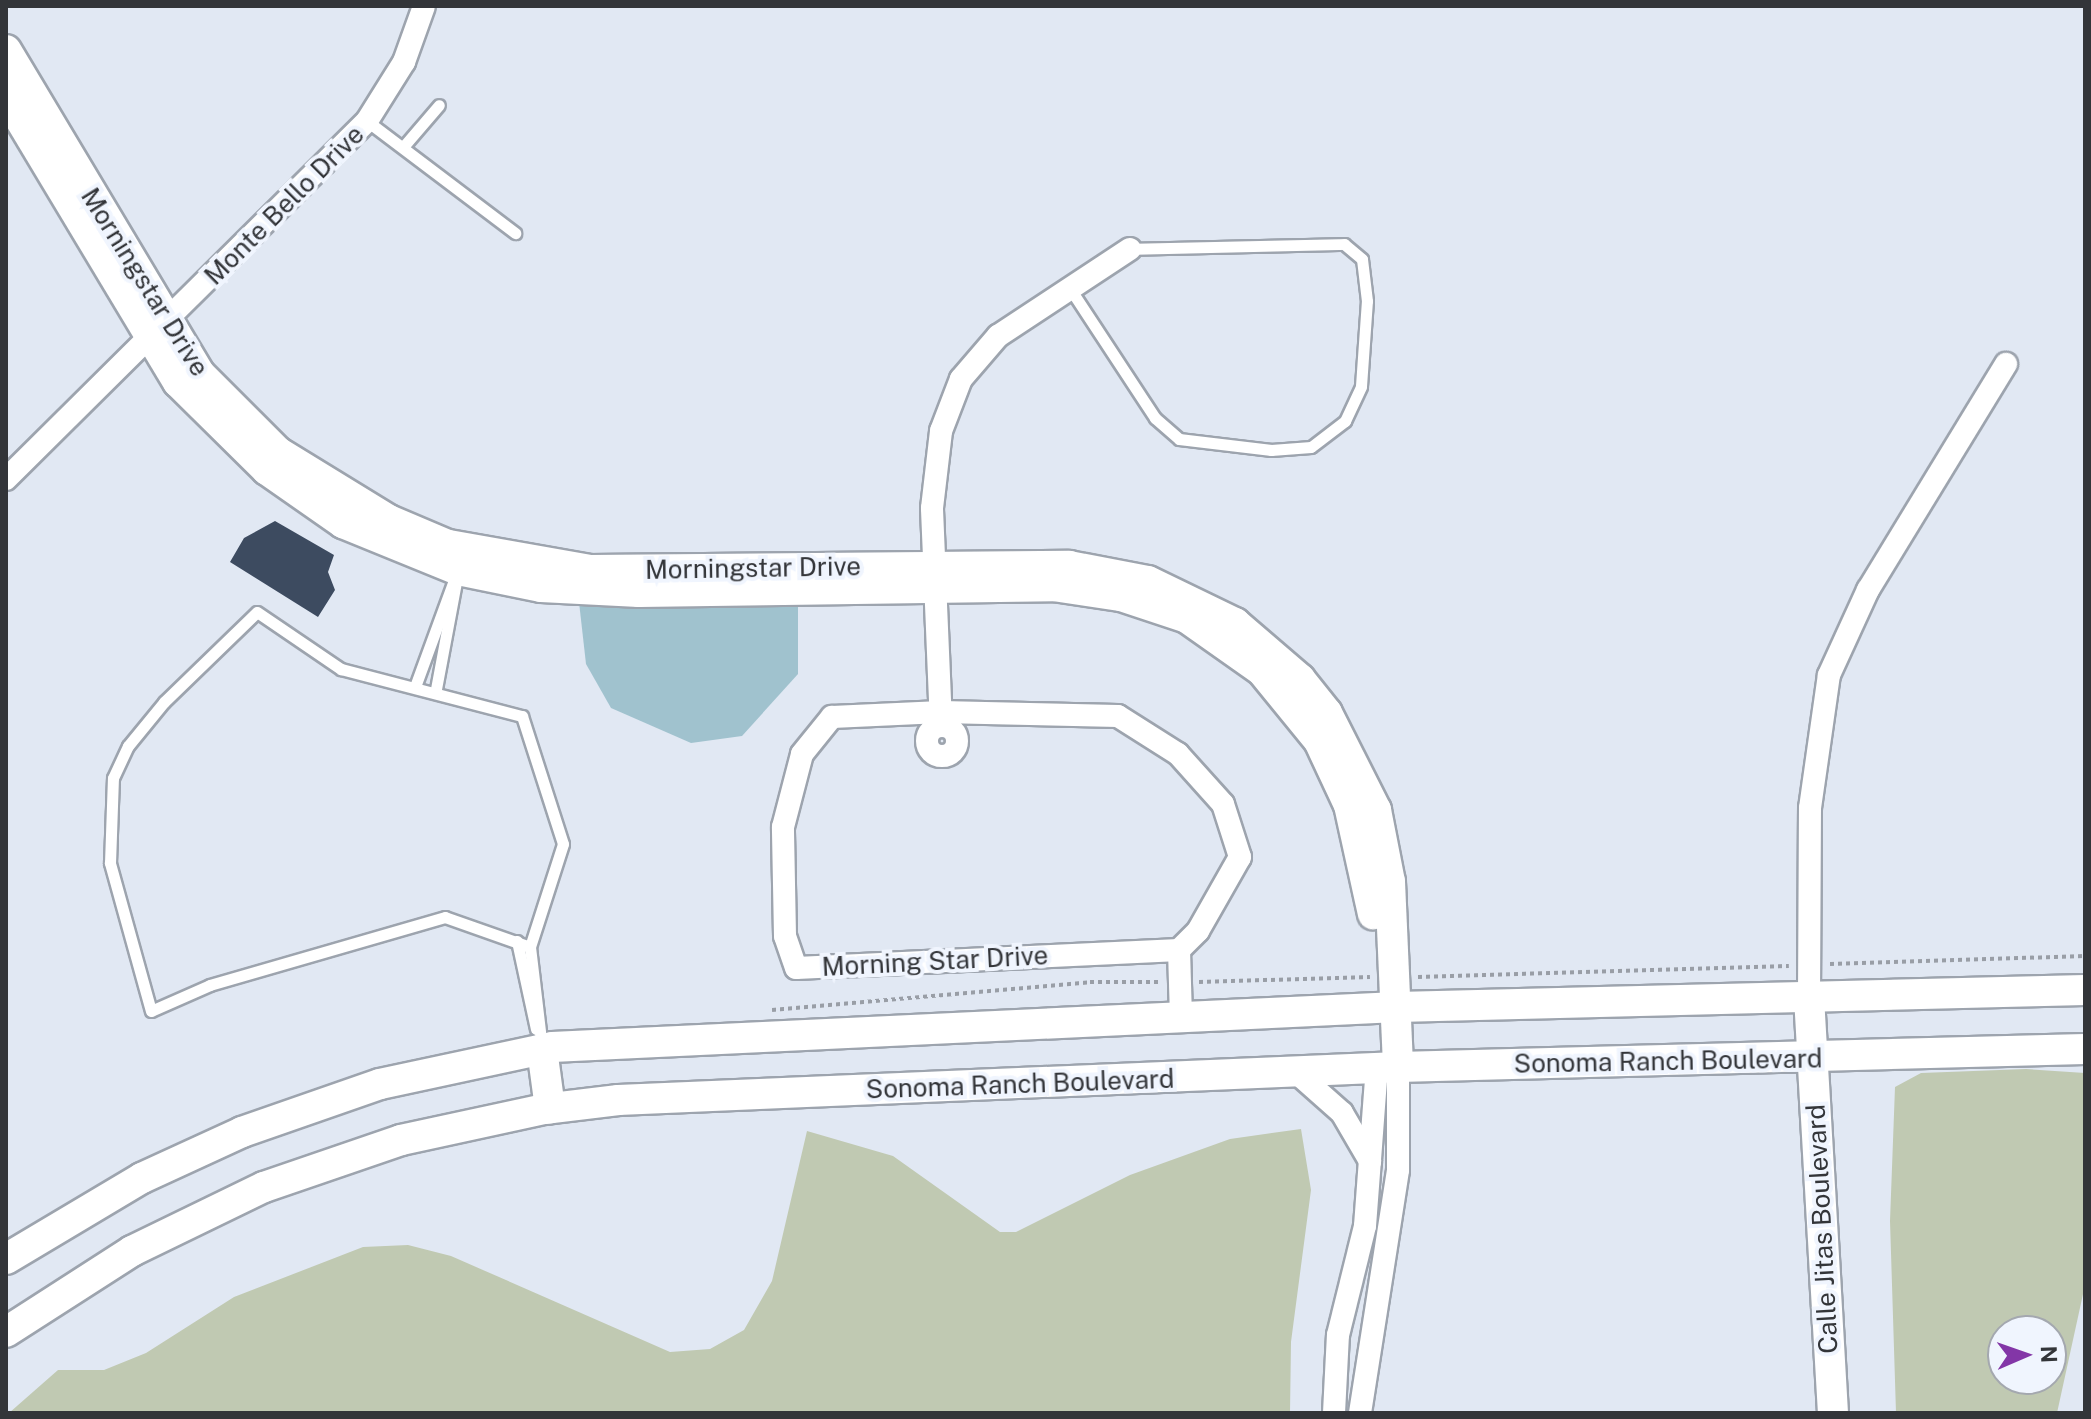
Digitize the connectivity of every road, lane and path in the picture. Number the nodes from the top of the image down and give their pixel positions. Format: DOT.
graph roads {
  1 [pos="424,6"];
  2 [pos="6,50"];
  3 [pos="6,96"];
  4 [pos="439,105"];
  5 [pos="367,121"];
  6 [pos="403,147"];
  7 [pos="515,233"];
  8 [pos="1130,249"];
  9 [pos="1068,285"];
  10 [pos="158,330"];
  11 [pos="2006,364"];
  12 [pos="6,479"];
  13 [pos="461,559"];
  14 [pos="936,576"];
  15 [pos="416,684"];
  16 [pos="436,689"];
  17 [pos="941,719"];
  18 [pos="517,941"];
  19 [pos="530,947"];
  20 [pos="1179,950"];
  21 [pos="2085,990"];
  22 [pos="1809,997"];
  23 [pos="1386,1007"];
  24 [pos="1181,1016"];
  25 [pos="542,1049"];
  26 [pos="2085,1049"];
  27 [pos="1812,1059"];
  28 [pos="1388,1068"];
  29 [pos="1297,1073"];
  30 [pos="550,1108"];
  31 [pos="1370,1161"];
  32 [pos="1362,1238"];
  33 [pos="1388,1245"];
  34 [pos="6,1259"];
  35 [pos="6,1332"];
  36 [pos="1334,1413"];
  37 [pos="1360,1413"];
  38 [pos="1833,1413"];
  1 -- 5 [label="street, Monte Bello Drive"];
  2 -- 10 [label="main road, Morningstar Drive"];
  3 -- 10 [label="main road, Morningstar Drive"];
  4 -- 6 [label="lane"];
  5 -- 6 [label="lane"];
  5 -- 10 [label="street, Monte Bello Drive"];
  6 -- 7 [label="lane"];
  8 -- 9 [label="street"];
  8 -- 9 [label="lane"];
  9 -- 14 [label="street"];
  10 -- 12 [label="street, Monte Bello Drive"];
  10 -- 13 [label="main road, Morningstar Drive"];
  11 -- 22 [label="street"];
  13 -- 14 [label="main road, Morningstar Drive"];
  13 -- 15 [label="lane"];
  13 -- 16 [label="lane"];
  14 -- 17 [label="street"];
  14 -- 23 [label="main road, Morningstar Drive"];
  15 -- 16 [label="lane"];
  15 -- 18 [label="lane"];
  16 -- 19 [label="lane"];
  17 -- 20 [label="street"];
  17 -- 20 [label="street, Morning Star Drive"];
  18 -- 19 [label="lane"];
  18 -- 25 [label="lane"];
  19 -- 25 [label="lane"];
  20 -- 24 [label="street"];
  21 -- 22 [label="main road"];
  22 -- 23 [label="main road"];
  22 -- 27 [label="main road, Calle Jitas Boulevard"];
  23 -- 24 [label="main road"];
  23 -- 28 [label="main road, Morningstar Drive"];
  24 -- 25 [label="main road"];
  25 -- 30 [label="main road"];
  25 -- 34 [label="main road"];
  26 -- 27 [label="main road, Sonoma Ranch Boulevard"];
  27 -- 28 [label="main road, Sonoma Ranch Boulevard"];
  27 -- 38 [label="main road, Calle Jitas Boulevard"];
  28 -- 29 [label="main road, Sonoma Ranch Boulevard"];
  28 -- 31 [label="street"];
  28 -- 33 [label="street"];
  29 -- 30 [label="main road, Sonoma Ranch Boulevard"];
  29 -- 31 [label="street"];
  30 -- 35 [label="main road, Sonoma Ranch Boulevard"];
  31 -- 32 [label="street"];
  32 -- 33 [label="lane"];
  32 -- 36 [label="street"];
  33 -- 37 [label="street"];
}
